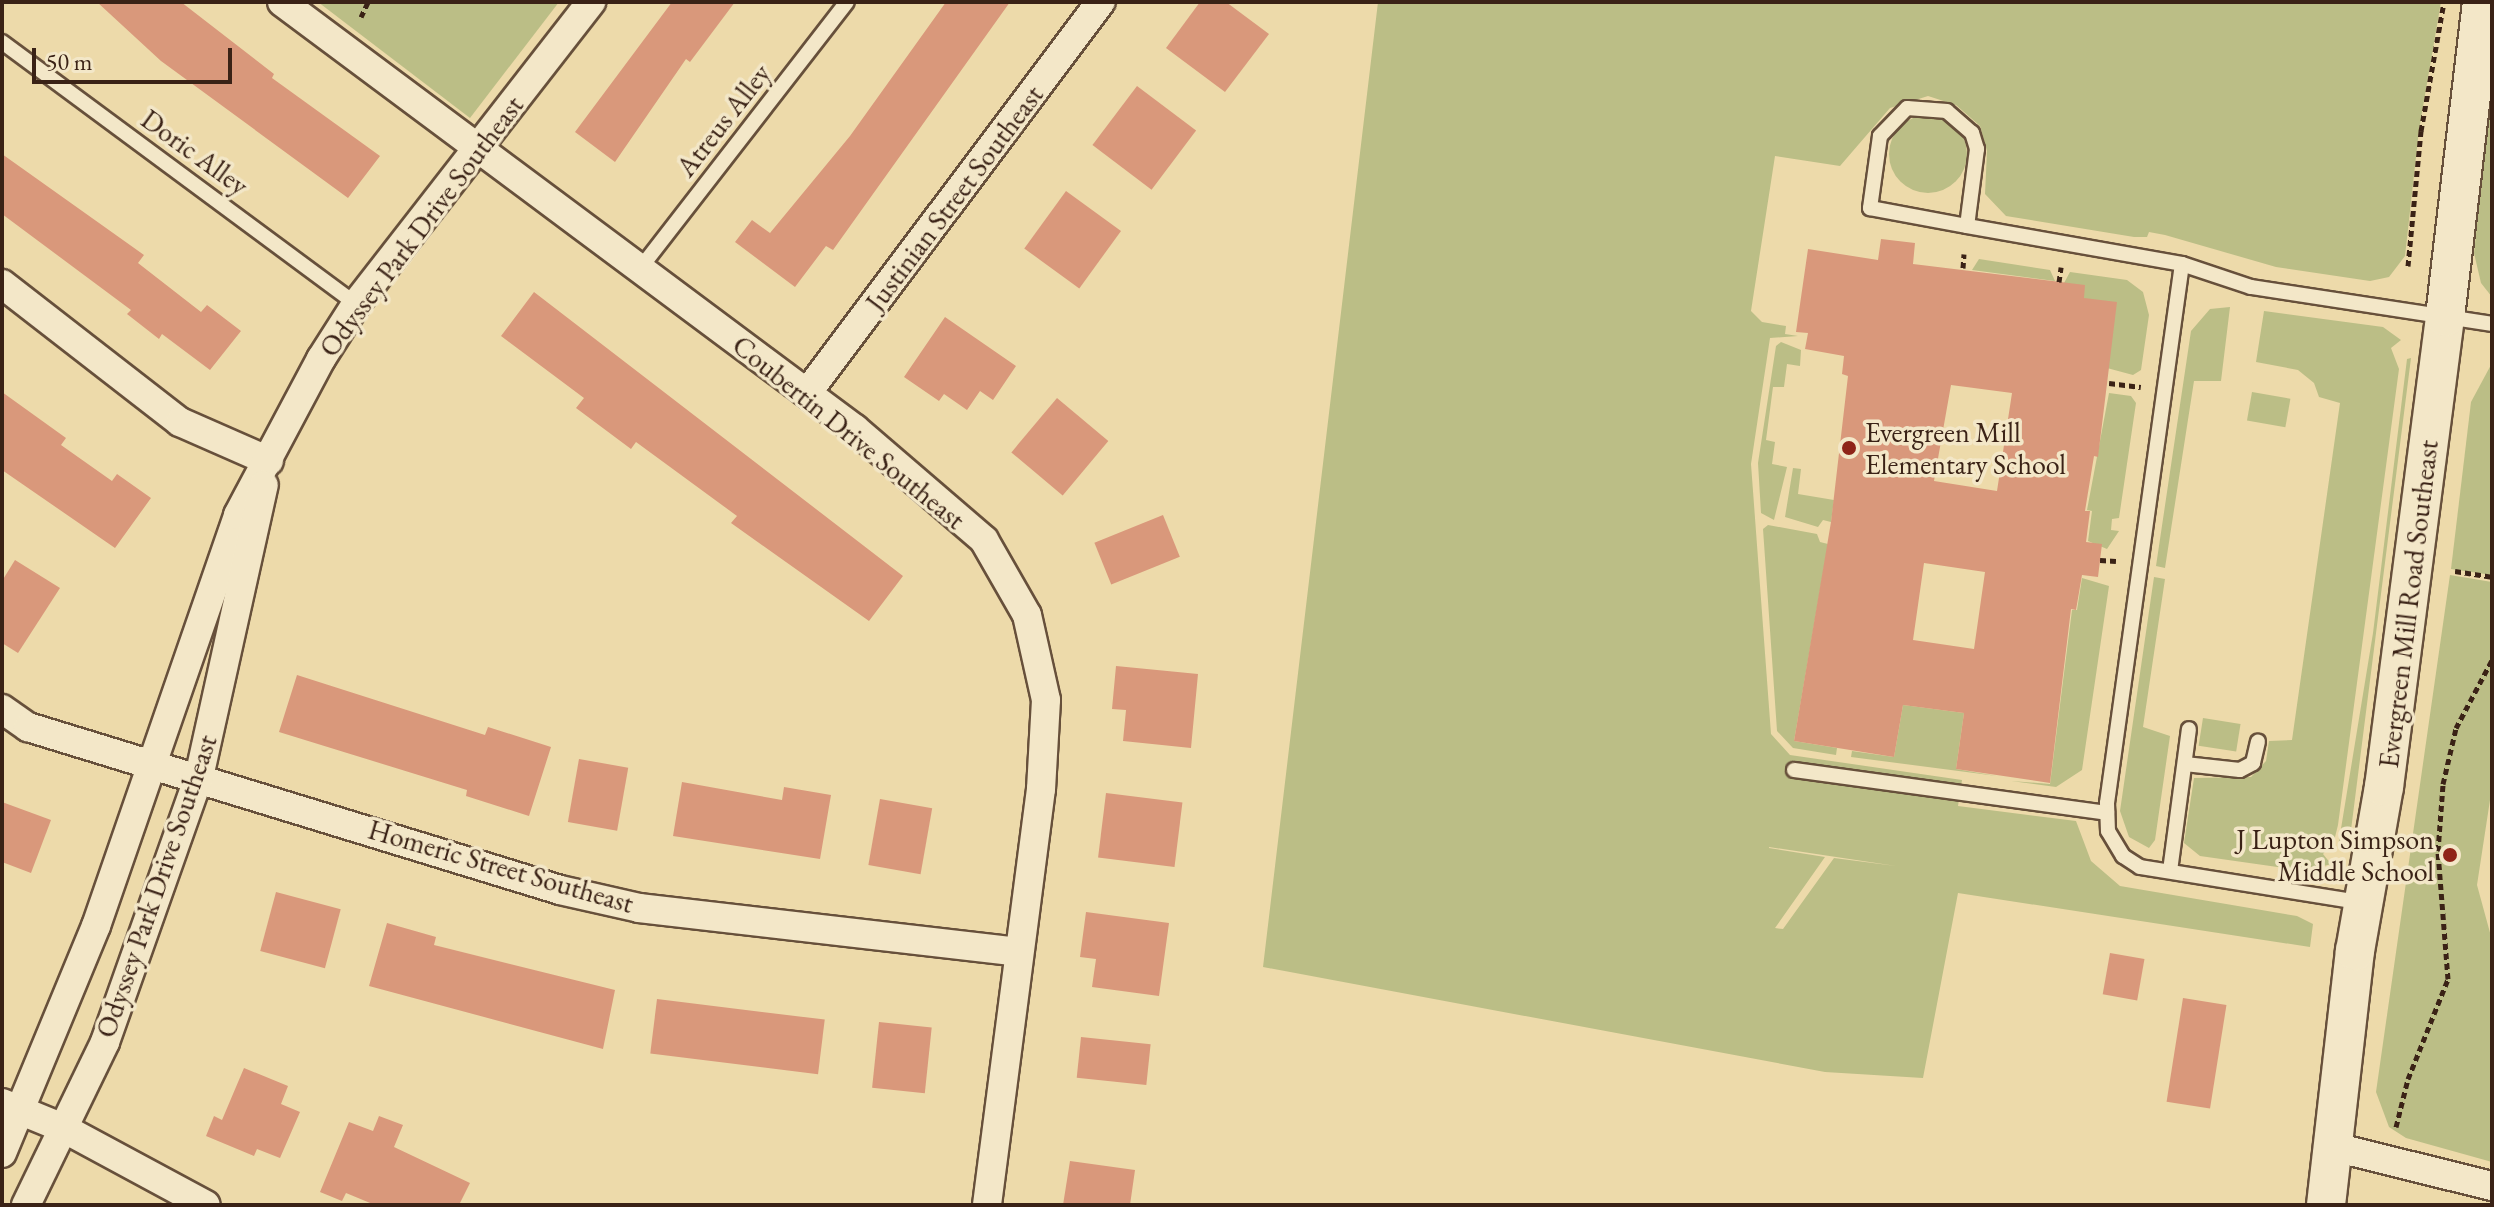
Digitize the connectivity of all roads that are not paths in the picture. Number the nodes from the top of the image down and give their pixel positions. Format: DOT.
graph roads {
  1 [pos="282,2"];
  2 [pos="591,2"];
  3 [pos="847,2"];
  4 [pos="1101,2"];
  5 [pos="2482,2"];
  6 [pos="2,42"];
  7 [pos="477,149"];
  8 [pos="1967,226"];
  9 [pos="2182,264"];
  10 [pos="639,270"];
  11 [pos="2,284"];
  12 [pos="356,304"];
  13 [pos="2445,317"];
  14 [pos="2492,324"];
  15 [pos="807,393"];
  16 [pos="269,461"];
  17 [pos="2,709"];
  18 [pos="2189,729"];
  19 [pos="2258,742"];
  20 [pos="2185,764"];
  21 [pos="151,765"];
  22 [pos="1794,770"];
  23 [pos="199,777"];
  24 [pos="2107,813"];
  25 [pos="2170,871"];
  26 [pos="2364,903"];
  27 [pos="1018,952"];
  28 [pos="12,1107"];
  29 [pos="63,1128"];
  30 [pos="2334,1147"];
  31 [pos="2,1153"];
  32 [pos="2492,1186"];
  33 [pos="26,1205"];
  34 [pos="206,1205"];
  35 [pos="987,1205"];
  36 [pos="2326,1205"];
  1 -- 7 [label="street, Coubertin Drive Southeast"];
  2 -- 7 [label="street, Odyssey Park Drive Southeast"];
  3 -- 10 [label="lane, Atreus Alley"];
  4 -- 15 [label="street, Justinian Street Southeast"];
  5 -- 13 [label="main road, Evergreen Mill Road Southeast"];
  6 -- 12 [label="lane, Doric Alley"];
  7 -- 10 [label="street, Coubertin Drive Southeast"];
  7 -- 12 [label="street, Odyssey Park Drive Southeast"];
  8 -- 8 [label="lane"];
  8 -- 9 [label="lane"];
  9 -- 13 [label="lane"];
  9 -- 24 [label="lane"];
  10 -- 15 [label="street, Coubertin Drive Southeast"];
  11 -- 16 [label="street"];
  12 -- 16 [label="street, Odyssey Park Drive Southeast"];
  13 -- 14 [label="lane"];
  13 -- 26 [label="main road, Evergreen Mill Road Southeast"];
  15 -- 27 [label="street, Coubertin Drive Southeast"];
  16 -- 21 [label="street, Odyssey Park Drive Southeast"];
  16 -- 23 [label="street, Odyssey Park Drive Southeast"];
  17 -- 21 [label="street, Homeric Street Southeast"];
  18 -- 20 [label="lane"];
  19 -- 20 [label="lane"];
  20 -- 25 [label="lane"];
  21 -- 23 [label="street, Homeric Street Southeast"];
  21 -- 28 [label="street, Odyssey Park Drive Southeast"];
  22 -- 24 [label="lane"];
  23 -- 27 [label="street, Homeric Street Southeast"];
  23 -- 29 [label="street, Odyssey Park Drive Southeast"];
  24 -- 25 [label="lane"];
  25 -- 26 [label="lane"];
  26 -- 30 [label="main road, Evergreen Mill Road Southeast"];
  27 -- 35 [label="street, Coubertin Drive Southeast"];
  28 -- 29 [label="street"];
  28 -- 31 [label="street, Odyssey Park Drive Southeast"];
  29 -- 33 [label="street, Odyssey Park Drive Southeast"];
  29 -- 34 [label="street"];
  30 -- 32 [label="street"];
  30 -- 36 [label="main road, Evergreen Mill Road Southeast"];
}
